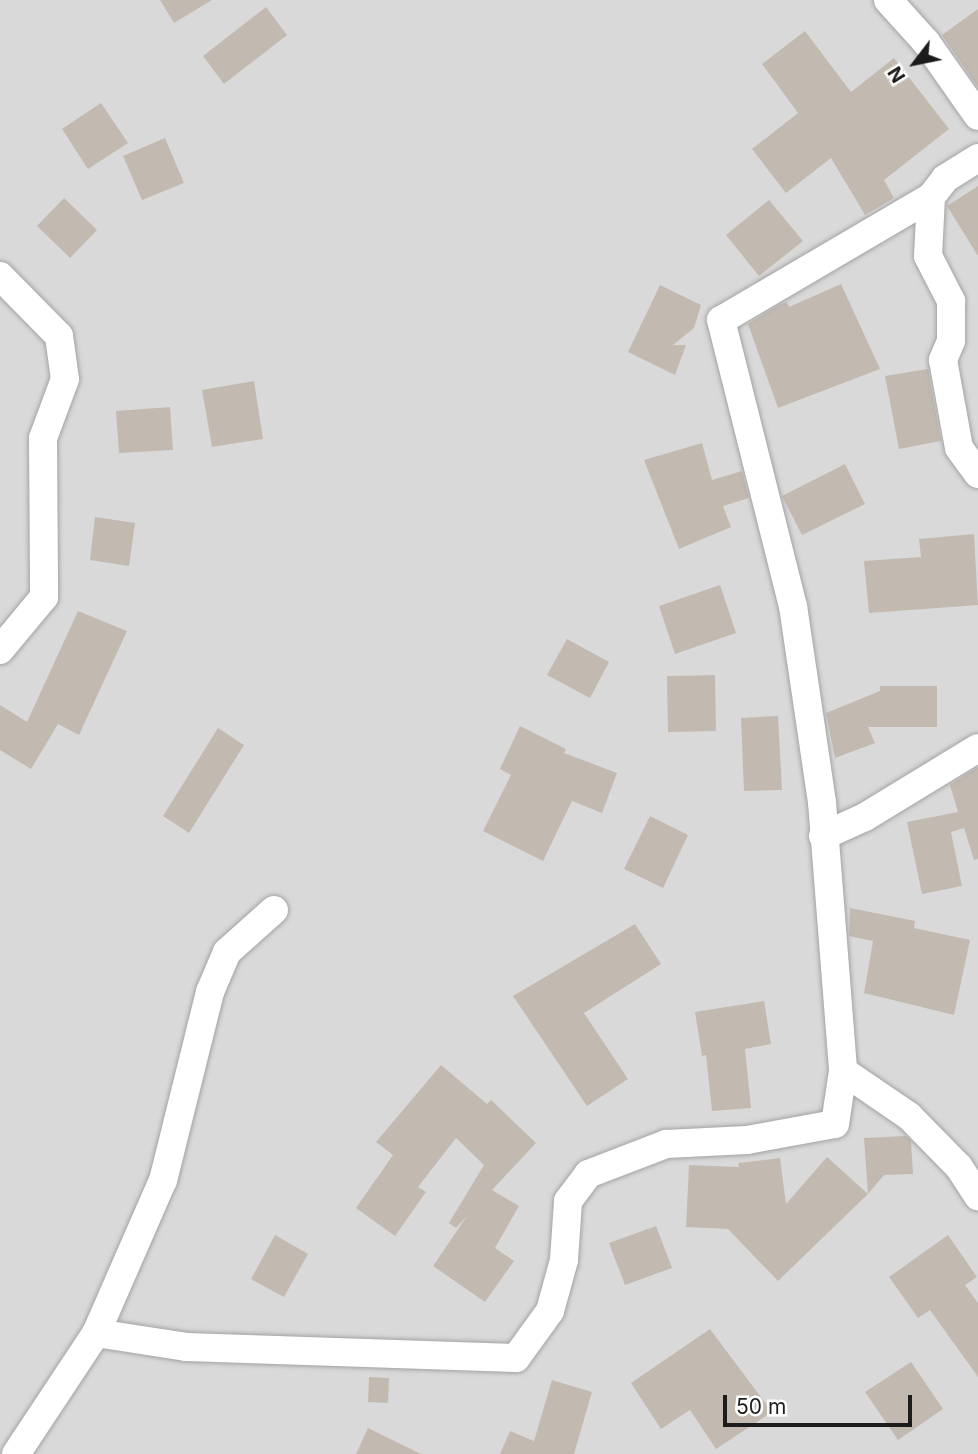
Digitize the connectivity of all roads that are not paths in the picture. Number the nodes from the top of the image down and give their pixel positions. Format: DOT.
graph roads {
  1 [pos="888,0"];
  2 [pos="978,116"];
  3 [pos="978,158"];
  4 [pos="931,197"];
  5 [pos="0,276"];
  6 [pos="978,474"];
  7 [pos="0,650"];
  8 [pos="978,748"];
  9 [pos="823,836"];
  10 [pos="274,910"];
  11 [pos="843,1071"];
  12 [pos="978,1196"];
  13 [pos="96,1333"];
  14 [pos="16,1454"];
  1 -- 2 [label="street"];
  3 -- 4 [label="street"];
  4 -- 6 [label="street"];
  4 -- 9 [label="street"];
  5 -- 7 [label="street"];
  8 -- 9 [label="street"];
  9 -- 11 [label="street"];
  10 -- 13 [label="street"];
  11 -- 12 [label="street"];
  11 -- 13 [label="street"];
  13 -- 14 [label="street"];
}
